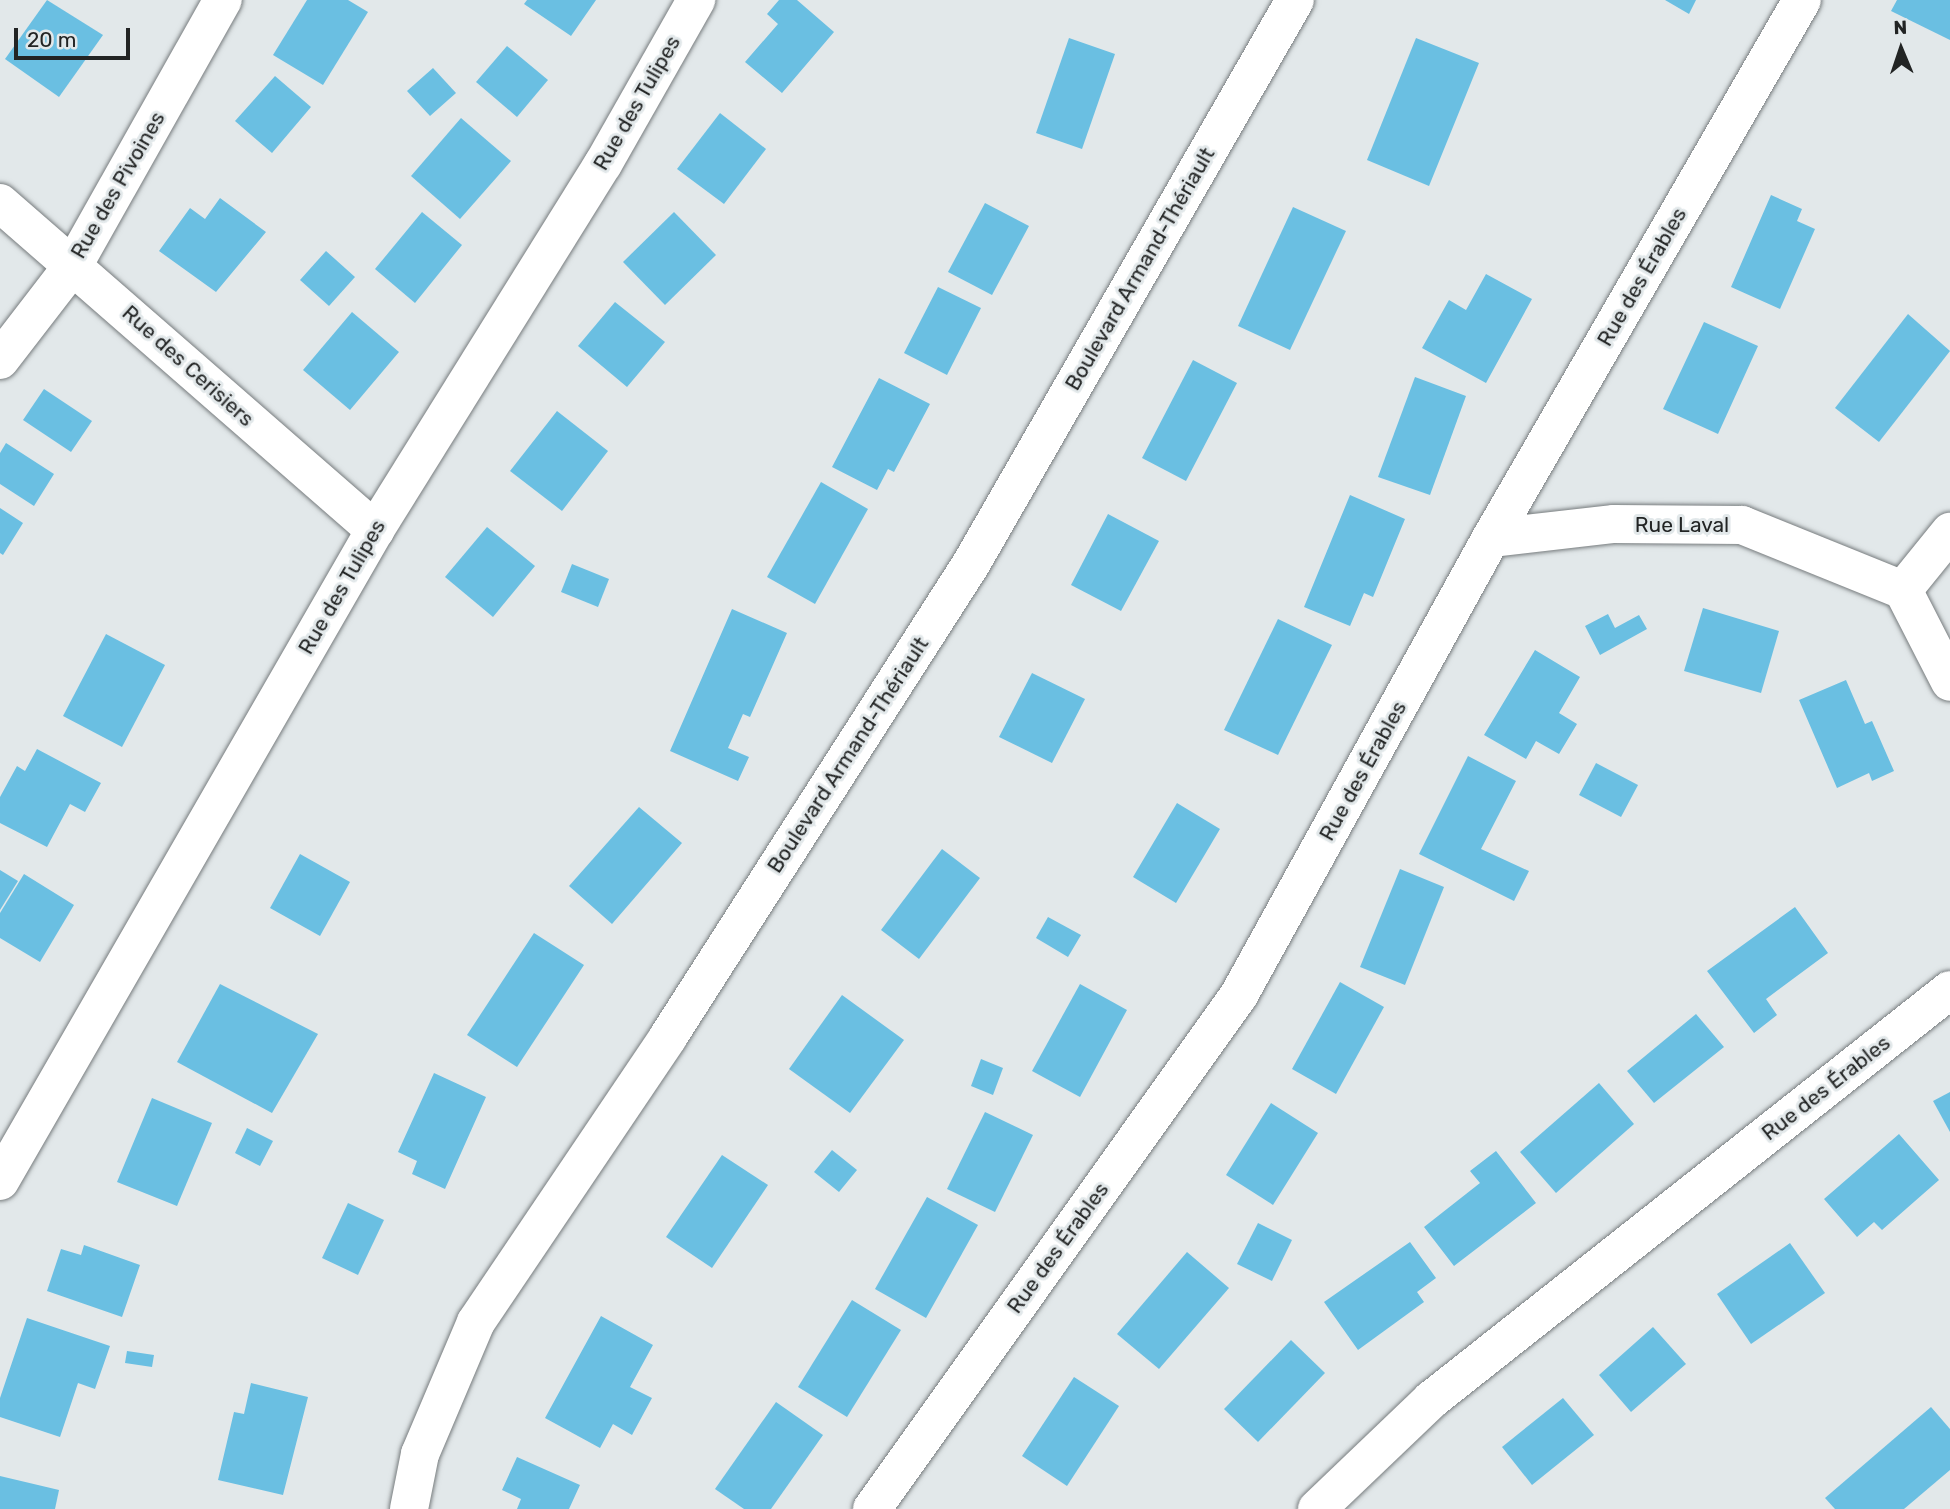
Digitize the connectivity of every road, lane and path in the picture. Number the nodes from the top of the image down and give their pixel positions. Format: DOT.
graph roads {
  1 [pos="223,0"];
  2 [pos="696,0"];
  3 [pos="1295,0"];
  4 [pos="1802,0"];
  5 [pos="0,203"];
  6 [pos="74,264"];
  7 [pos="0,360"];
  8 [pos="374,530"];
  9 [pos="1950,532"];
  10 [pos="1491,538"];
  11 [pos="1903,590"];
  12 [pos="1950,682"];
  13 [pos="1950,990"];
  14 [pos="0,1181"];
  15 [pos="409,1509"];
  16 [pos="872,1509"];
  17 [pos="1317,1509"];
  1 -- 6 [label="street, Rue des Pivoines"];
  2 -- 8 [label="street, Rue des Tulipes"];
  3 -- 15 [label="street, Boulevard Armand-Thériault"];
  4 -- 10 [label="street, Rue des Érables"];
  5 -- 6 [label="street, Rue des Cerisiers"];
  6 -- 7 [label="street, Rue des Pivoines"];
  6 -- 8 [label="street, Rue des Cerisiers"];
  8 -- 14 [label="street, Rue des Tulipes"];
  9 -- 11 [label="street"];
  10 -- 11 [label="street, Rue Laval"];
  10 -- 16 [label="street, Rue des Érables"];
  11 -- 12 [label="street"];
  13 -- 17 [label="street, Rue des Érables"];
}
